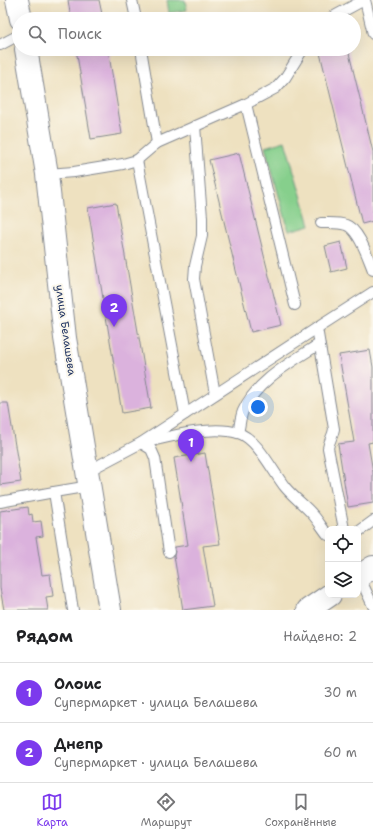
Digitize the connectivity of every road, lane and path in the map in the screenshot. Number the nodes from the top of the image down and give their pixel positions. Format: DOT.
graph roads {
  1 [pos="17,0"];
  2 [pos="132,0"];
  3 [pos="364,0"];
  4 [pos="20,12"];
  5 [pos="135,12"];
  6 [pos="342,12"];
  7 [pos="373,34"];
  8 [pos="12,39"];
  9 [pos="0,45"];
  10 [pos="27,56"];
  11 [pos="142,56"];
  12 [pos="299,56"];
  13 [pos="246,104"];
  14 [pos="195,126"];
  15 [pos="157,143"];
  16 [pos="137,160"];
  17 [pos="47,174"];
  18 [pos="321,223"];
  19 [pos="373,270"];
  20 [pos="373,292"];
  21 [pos="295,305"];
  22 [pos="316,328"];
  23 [pos="320,344"];
  24 [pos="215,394"];
  25 [pos="185,414"];
  26 [pos="238,433"];
  27 [pos="141,443"];
  28 [pos="89,479"];
  29 [pos="54,492"];
  30 [pos="0,502"];
  31 [pos="373,521"];
  32 [pos="343,526"];
  33 [pos="361,530"];
  34 [pos="325,532"];
  35 [pos="169,552"];
  36 [pos="363,573"];
  37 [pos="326,598"];
  38 [pos="373,606"];
  39 [pos="73,610"];
  40 [pos="110,610"];
  41 [pos="308,610"];
  1 -- 4 [label="main road"];
  2 -- 5 [label="lane"];
  3 -- 6 [label="lane"];
  3 -- 7 [label="lane"];
  8 -- 9 [label="lane"];
  10 -- 17 [label="main road, улица Белашева"];
  11 -- 15 [label="lane"];
  12 -- 13 [label="lane"];
  13 -- 14 [label="lane"];
  13 -- 21 [label="lane"];
  14 -- 15 [label="lane"];
  14 -- 24 [label="lane"];
  15 -- 16 [label="lane"];
  16 -- 17 [label="lane"];
  16 -- 25 [label="lane"];
  17 -- 28 [label="main road, улица Белашева"];
  18 -- 19 [label="lane"];
  20 -- 22 [label="lane"];
  22 -- 23 [label="lane"];
  22 -- 24 [label="lane"];
  23 -- 26 [label="lane"];
  23 -- 32 [label="lane"];
  24 -- 25 [label="lane"];
  25 -- 27 [label="lane"];
  26 -- 27 [label="lane"];
  26 -- 34 [label="lane"];
  27 -- 28 [label="lane"];
  27 -- 35 [label="lane"];
  28 -- 29 [label="lane"];
  28 -- 40 [label="main road, улица Белашева"];
  29 -- 30 [label="lane"];
  29 -- 39 [label="lane"];
  31 -- 33 [label="lane"];
  36 -- 38 [label="lane"];
  37 -- 41 [label="main road"];
}
